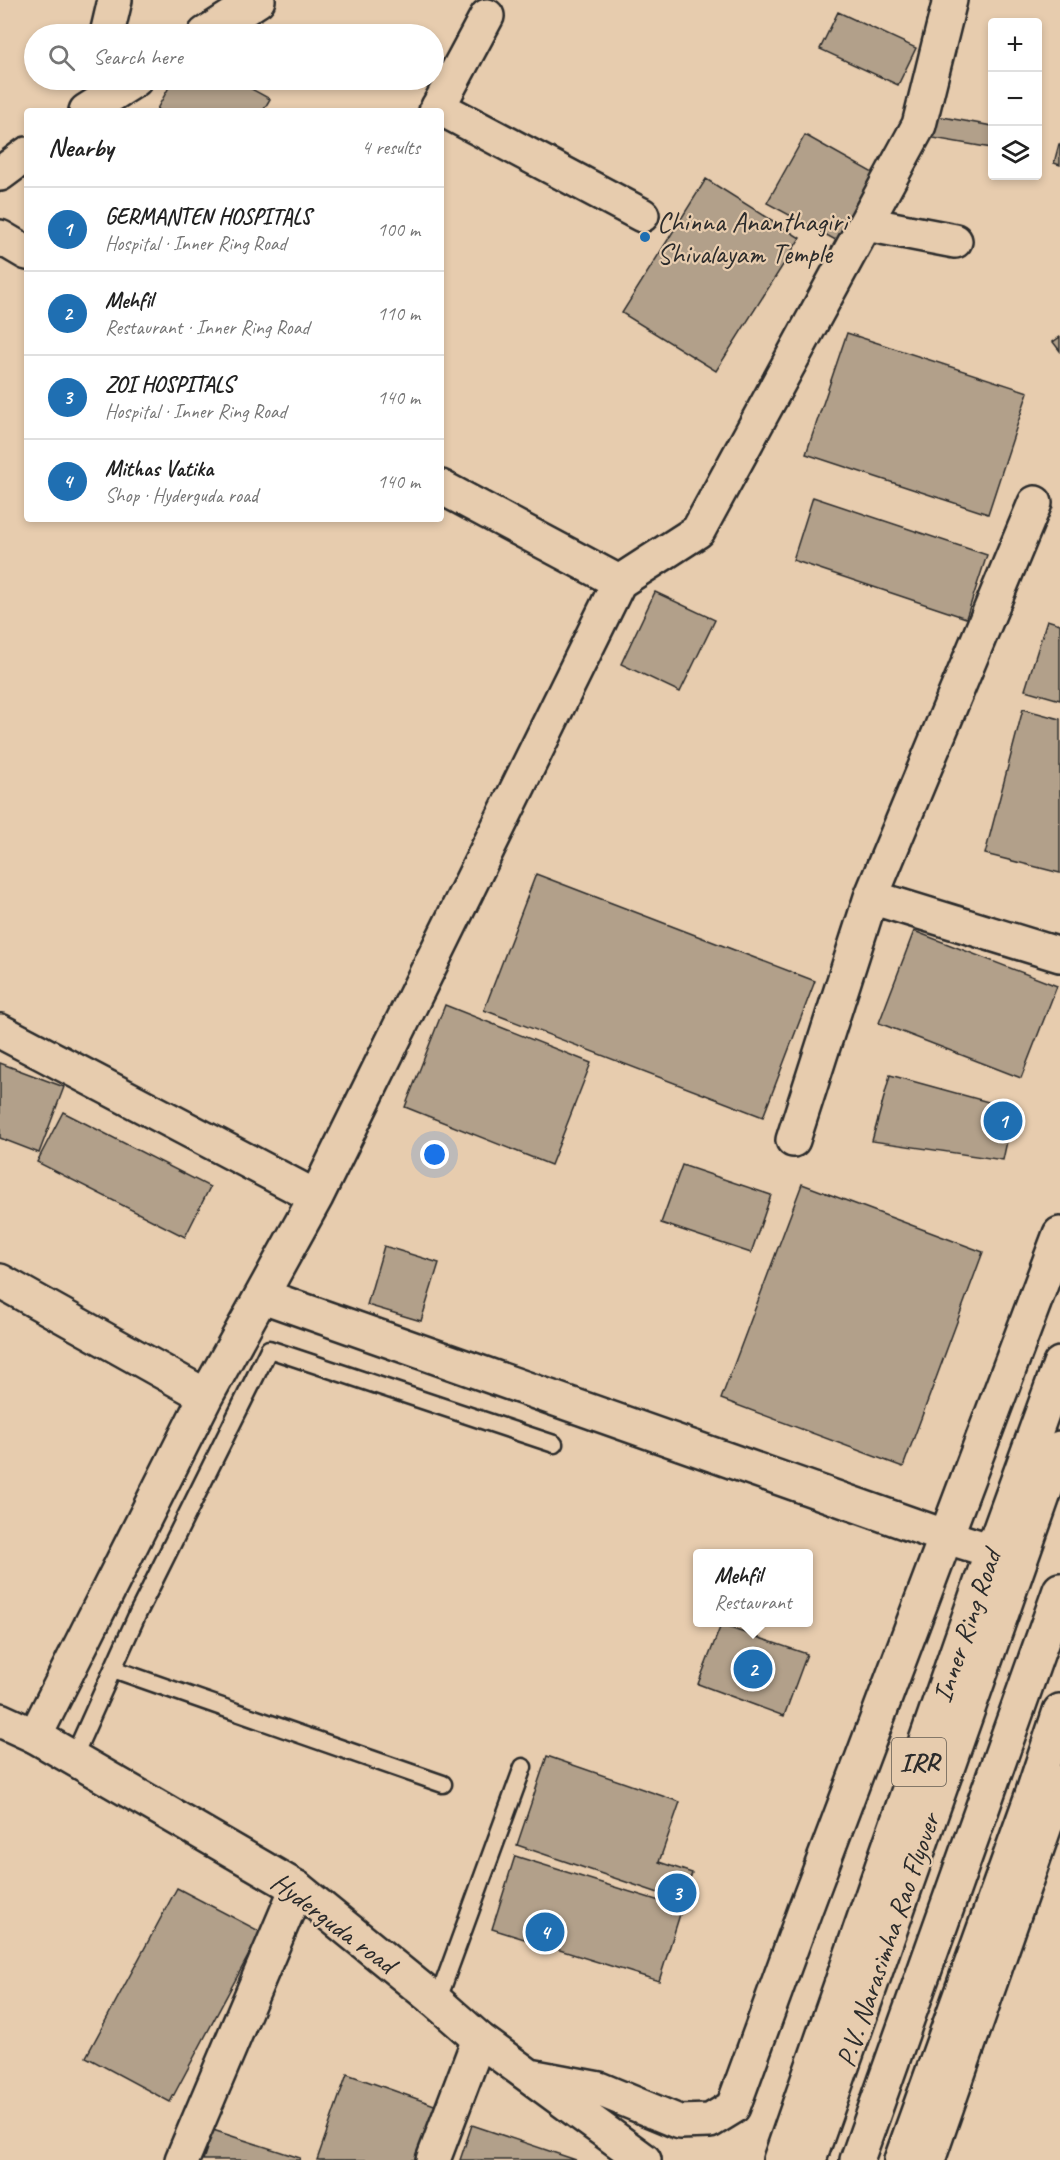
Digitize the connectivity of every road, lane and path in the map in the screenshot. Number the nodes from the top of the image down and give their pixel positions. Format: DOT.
graph roads {
  1 [pos="115,0"];
  2 [pos="258,0"];
  3 [pos="950,0"];
  4 [pos="487,16"];
  5 [pos="109,24"];
  6 [pos="221,24"];
  7 [pos="113,90"];
  8 [pos="91,100"];
  9 [pos="438,108"];
  10 [pos="444,113"];
  11 [pos="24,156"];
  12 [pos="0,174"];
  13 [pos="642,214"];
  14 [pos="866,224"];
  15 [pos="0,237"];
  16 [pos="955,241"];
  17 [pos="24,251"];
  18 [pos="444,489"];
  19 [pos="1035,503"];
  20 [pos="619,582"];
  21 [pos="871,897"];
  22 [pos="1060,955"];
  23 [pos="0,1031"];
  24 [pos="793,1140"];
  25 [pos="316,1197"];
  26 [pos="1060,1234"];
  27 [pos="0,1281"];
  28 [pos="263,1296"];
  29 [pos="1060,1364"];
  30 [pos="206,1396"];
  31 [pos="554,1444"];
  32 [pos="1060,1448"];
  33 [pos="947,1537"];
  34 [pos="992,1551"];
  35 [pos="1060,1590"];
  36 [pos="113,1669"];
  37 [pos="1060,1711"];
  38 [pos="0,1720"];
  39 [pos="35,1736"];
  40 [pos="73,1758"];
  41 [pos="523,1767"];
  42 [pos="1060,1783"];
  43 [pos="443,1784"];
  44 [pos="297,1888"];
  45 [pos="437,2002"];
  46 [pos="479,2039"];
  47 [pos="530,2076"];
  48 [pos="182,2160"];
  49 [pos="434,2160"];
  50 [pos="644,2160"];
  51 [pos="780,2160"];
  52 [pos="809,2160"];
  53 [pos="857,2160"];
  54 [pos="901,2160"];
  55 [pos="928,2160"];
  1 -- 5 [label="main road"];
  2 -- 6 [label="main road"];
  3 -- 14 [label="main road"];
  4 -- 9 [label="main road"];
  7 -- 8 [label="main road"];
  10 -- 13 [label="main road"];
  11 -- 12 [label="main road"];
  14 -- 16 [label="main road"];
  14 -- 20 [label="main road"];
  15 -- 17 [label="main road"];
  18 -- 20 [label="main road"];
  19 -- 21 [label="main road"];
  20 -- 25 [label="main road"];
  21 -- 22 [label="main road"];
  21 -- 24 [label="main road"];
  23 -- 25 [label="main road"];
  25 -- 28 [label="main road"];
  26 -- 33 [label="main road"];
  27 -- 30 [label="main road"];
  28 -- 30 [label="main road"];
  28 -- 33 [label="main road"];
  29 -- 34 [label="main road, Inner Ring Road / IRR"];
  30 -- 39 [label="main road"];
  31 -- 36 [label="lane"];
  32 -- 52 [label="main road, P.V. Narasimha Rao Flyover"];
  33 -- 34 [label="main road"];
  33 -- 47 [label="main road"];
  34 -- 51 [label="main road, Inner Ring Road / IRR"];
  35 -- 53 [label="main road, P.V. Narasimha Rao Flyover"];
  36 -- 40 [label="lane"];
  36 -- 43 [label="lane"];
  37 -- 54 [label="main road"];
  38 -- 39 [label="main road, Hyderguda road"];
  39 -- 40 [label="main road, Hyderguda road"];
  40 -- 44 [label="main road, Hyderguda road"];
  41 -- 45 [label="lane"];
  42 -- 55 [label="main road"];
  44 -- 45 [label="main road, Hyderguda road"];
  44 -- 48 [label="main road"];
  45 -- 46 [label="main road, Hyderguda road"];
  46 -- 47 [label="main road, Hyderguda road"];
  46 -- 49 [label="main road"];
  47 -- 50 [label="main road, Hyderguda road"];
}
